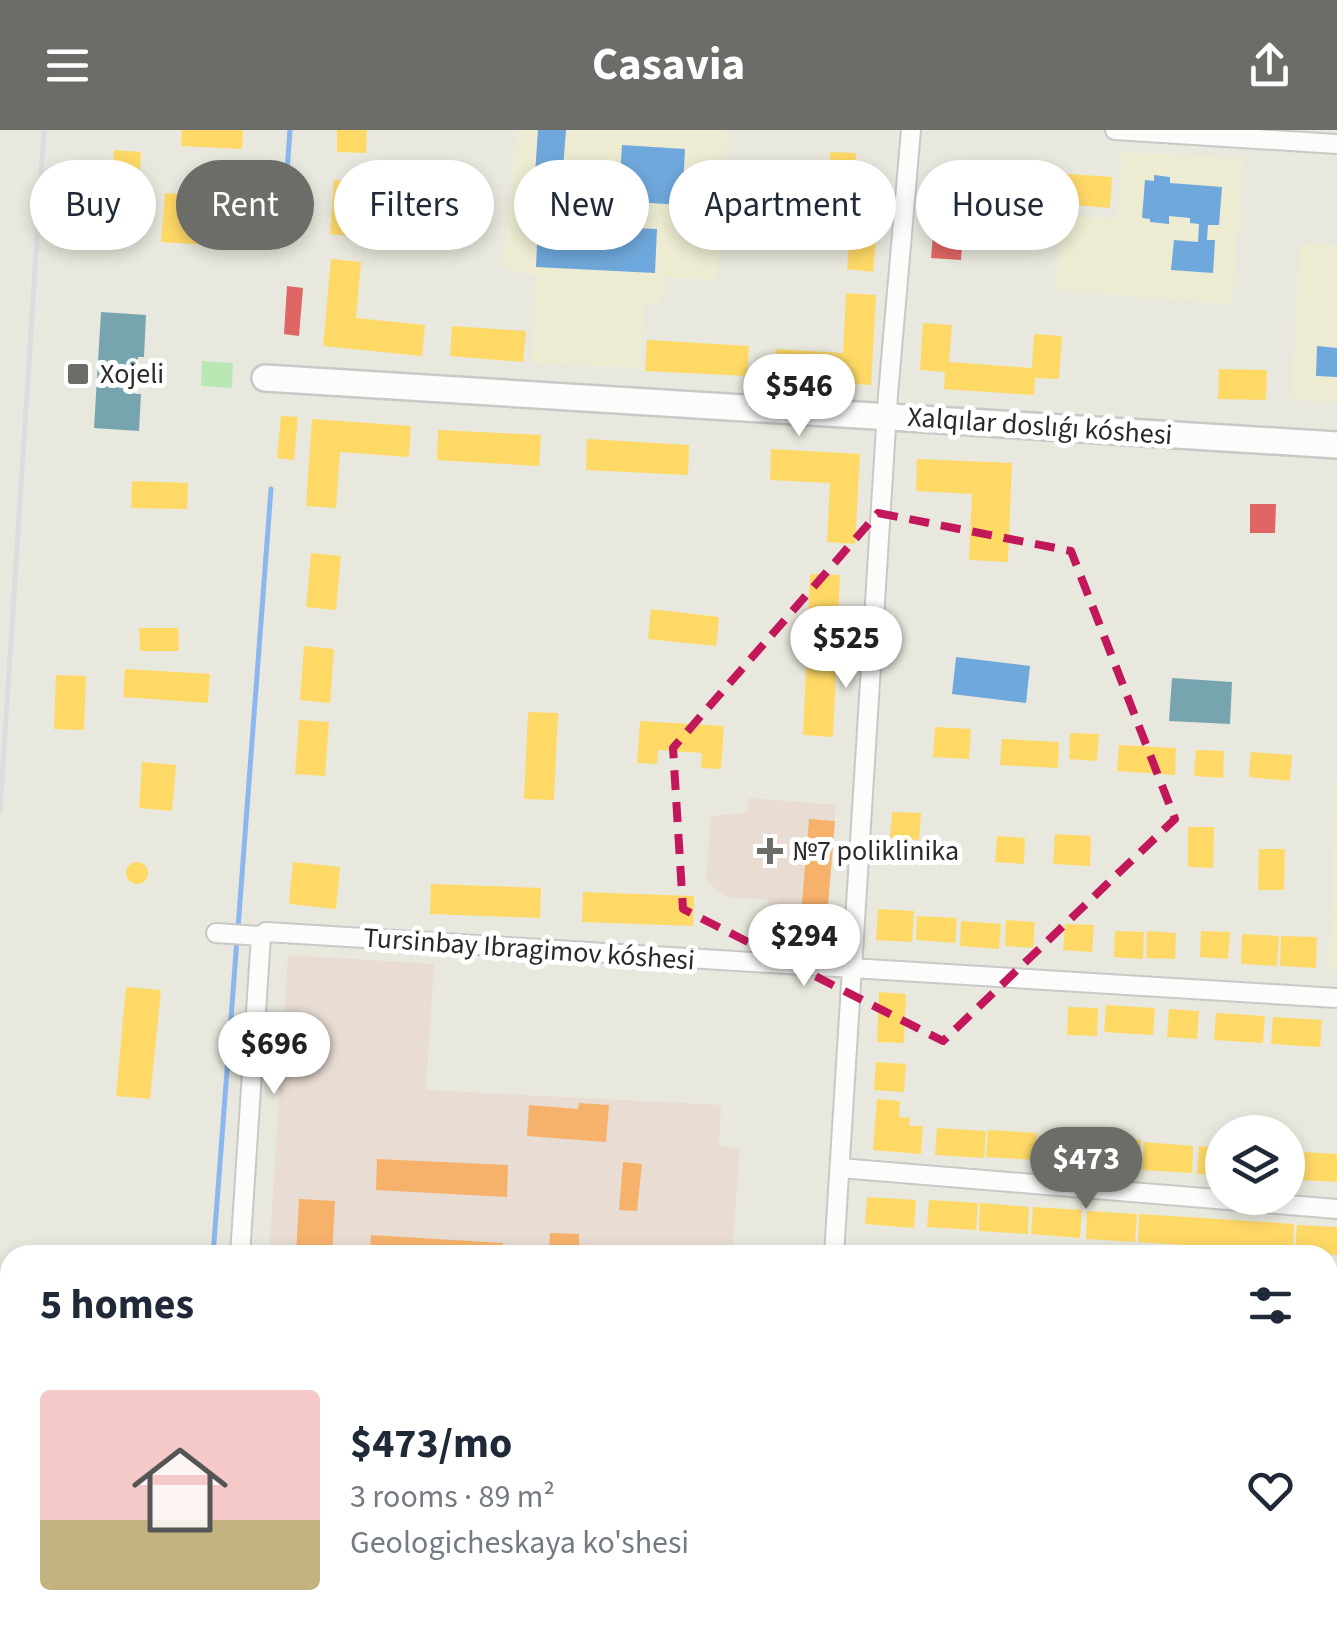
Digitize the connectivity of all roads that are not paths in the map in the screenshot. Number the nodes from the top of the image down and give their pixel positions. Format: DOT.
graph roads {
  1 [pos="911,130"];
  2 [pos="1115,130"];
  3 [pos="1337,144"];
  4 [pos="265,378"];
  5 [pos="887,416"];
  6 [pos="1337,445"];
  7 [pos="216,933"];
  8 [pos="261,936"];
  9 [pos="852,968"];
  10 [pos="1337,998"];
  11 [pos="840,1168"];
  12 [pos="1337,1209"];
  13 [pos="241,1245"];
  14 [pos="835,1245"];
  1 -- 5 [label="street"];
  2 -- 3 [label="street"];
  4 -- 5 [label="street, Xalqılar doslıǵı kóshesi"];
  5 -- 6 [label="street, Xalqılar doslıǵı kóshesi"];
  5 -- 9 [label="street"];
  7 -- 8 [label="street, Tursinbay Ibragimov kóshesi"];
  8 -- 9 [label="street, Tursinbay Ibragimov kóshesi"];
  8 -- 13 [label="street"];
  9 -- 10 [label="street, Tursinbay Ibragimov kóshesi"];
  9 -- 11 [label="street"];
  11 -- 12 [label="street"];
  11 -- 14 [label="street"];
}
